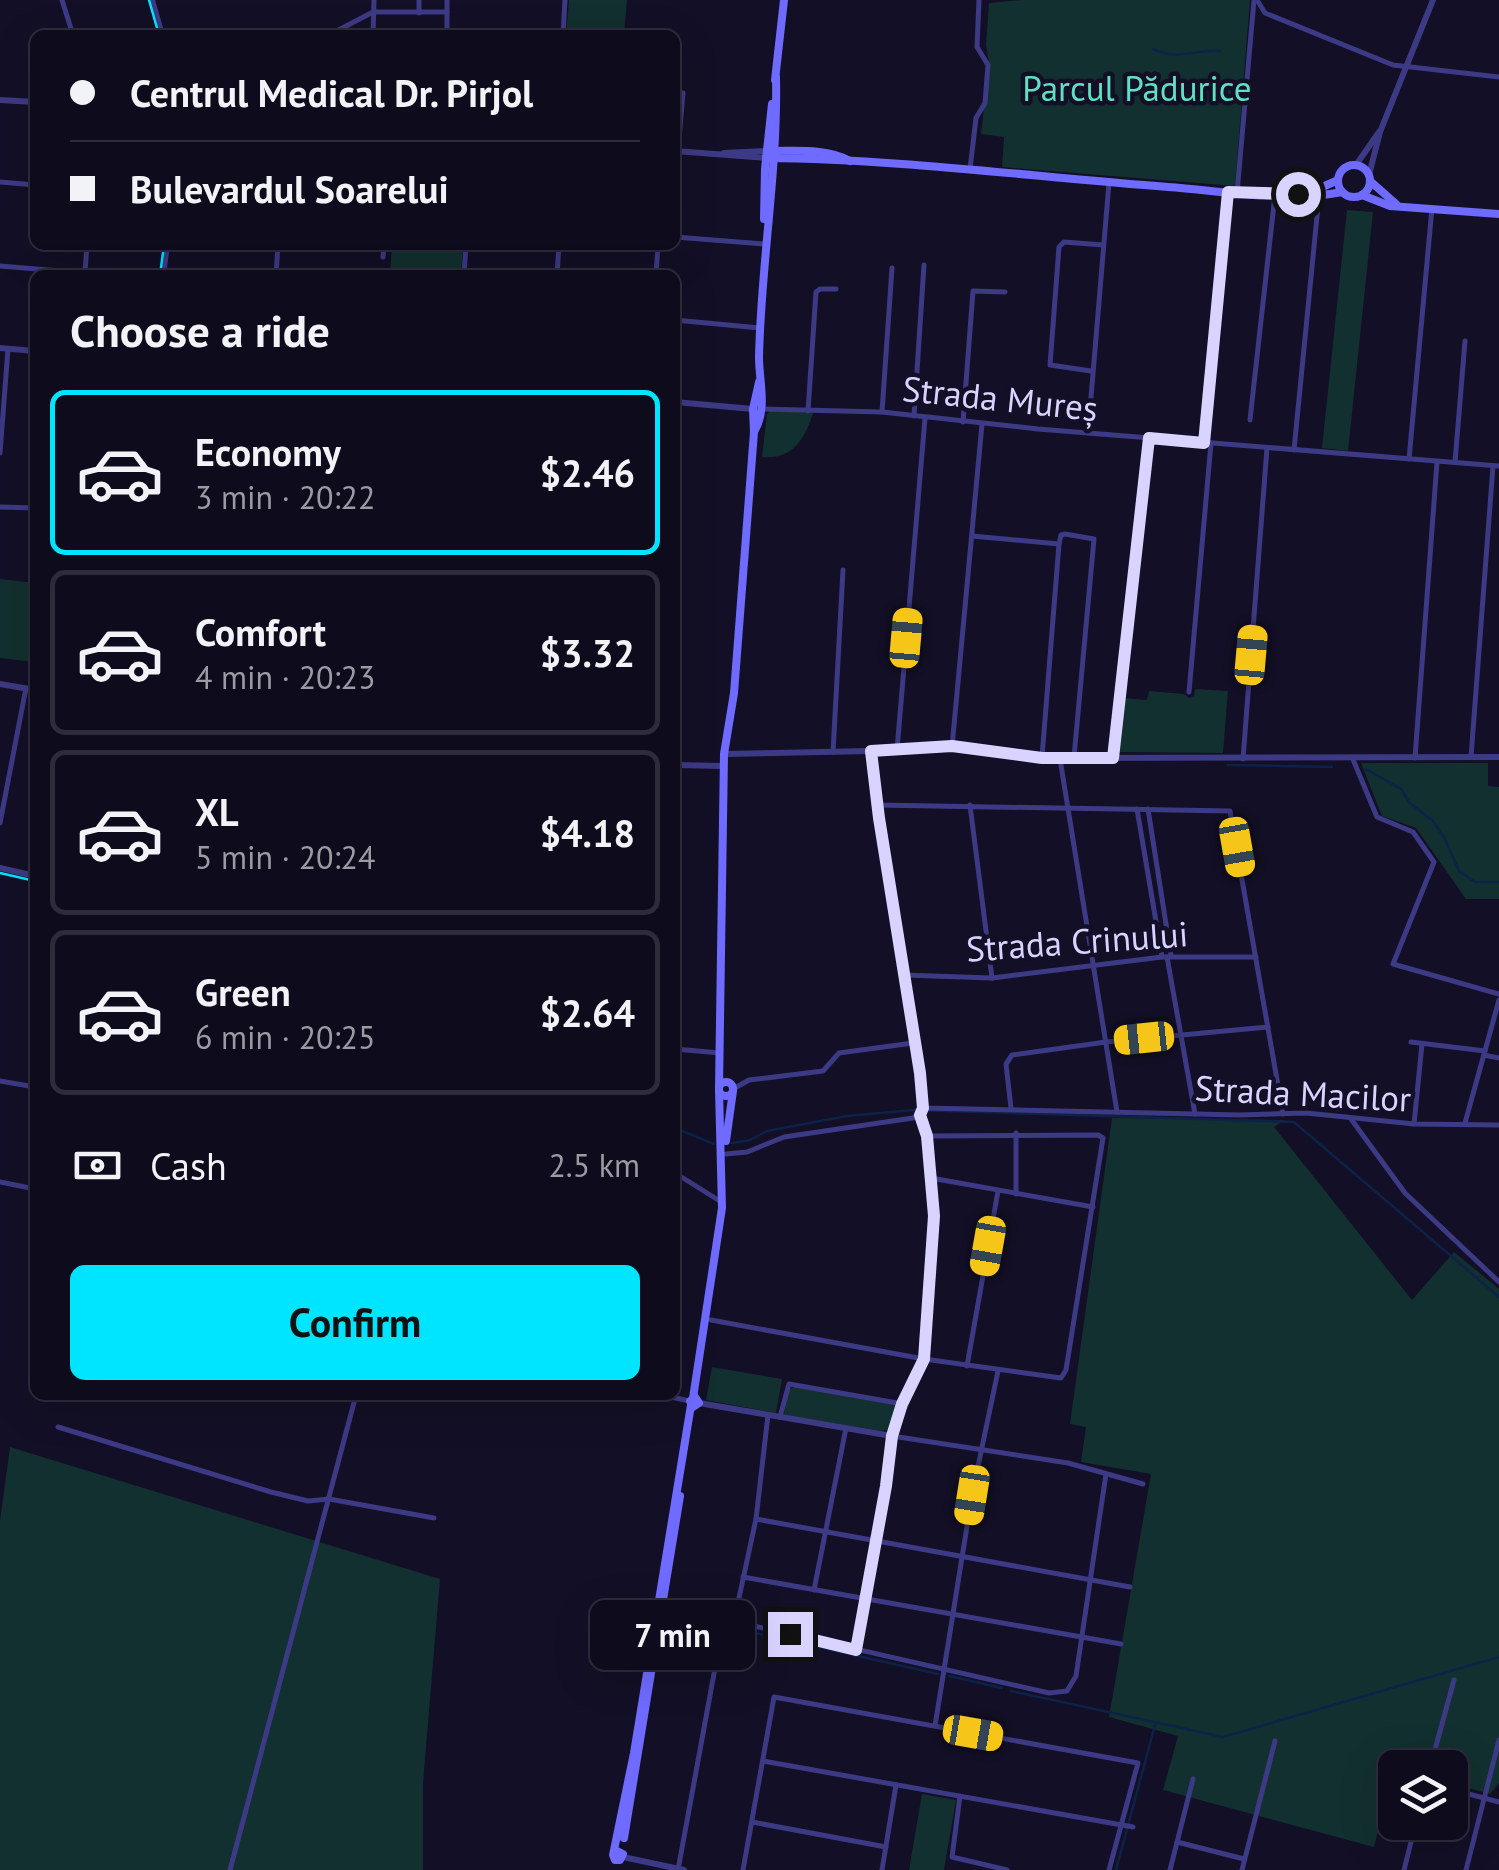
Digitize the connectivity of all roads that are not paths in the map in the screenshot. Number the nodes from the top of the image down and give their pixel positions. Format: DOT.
graph roads {
  1 [pos="62,0"];
  2 [pos="152,0"];
  3 [pos="374,0"];
  4 [pos="419,0"];
  5 [pos="447,0"];
  6 [pos="565,0"];
  7 [pos="784,0"];
  8 [pos="978,0"];
  9 [pos="1256,0"];
  10 [pos="1433,0"];
  11 [pos="373,12"];
  12 [pos="447,12"];
  13 [pos="1266,12"];
  14 [pos="419,13"];
  15 [pos="1253,18"];
  16 [pos="71,30"];
  17 [pos="161,30"];
  18 [pos="339,30"];
  19 [pos="373,30"];
  20 [pos="446,30"];
  21 [pos="563,30"];
  22 [pos="1406,67"];
  23 [pos="1499,77"];
  24 [pos="0,100"];
  25 [pos="30,102"];
  26 [pos="1380,132"];
  27 [pos="680,151"];
  28 [pos="770,155"];
  29 [pos="1356,165"];
  30 [pos="970,172"];
  31 [pos="1369,178"];
  32 [pos="1338,180"];
  33 [pos="0,182"];
  34 [pos="1109,183"];
  35 [pos="30,185"];
  36 [pos="1233,192"];
  37 [pos="1342,192"];
  38 [pos="1275,194"];
  39 [pos="1308,194"];
  40 [pos="1362,195"];
  41 [pos="1319,196"];
  42 [pos="1396,204"];
  43 [pos="1432,208"];
  44 [pos="1499,214"];
  45 [pos="680,237"];
  46 [pos="765,244"];
  47 [pos="1103,244"];
  48 [pos="384,250"];
  49 [pos="383,256"];
  50 [pos="924,264"];
  51 [pos="0,266"];
  52 [pos="892,268"];
  53 [pos="42,270"];
  54 [pos="836,288"];
  55 [pos="1006,292"];
  56 [pos="680,320"];
  57 [pos="760,328"];
  58 [pos="1465,341"];
  59 [pos="4,348"];
  60 [pos="30,351"];
  61 [pos="1092,371"];
  62 [pos="680,402"];
  63 [pos="757,409"];
  64 [pos="808,411"];
  65 [pos="882,412"];
  66 [pos="914,416"];
  67 [pos="926,418"];
  68 [pos="1250,420"];
  69 [pos="963,422"];
  70 [pos="982,424"];
  71 [pos="1088,433"];
  72 [pos="1149,438"];
  73 [pos="1207,443"];
  74 [pos="1267,448"];
  75 [pos="1294,450"];
  76 [pos="0,453"];
  77 [pos="1409,459"];
  78 [pos="1437,462"];
  79 [pos="1455,463"];
  80 [pos="1496,466"];
  81 [pos="0,507"];
  82 [pos="30,508"];
  83 [pos="972,536"];
  84 [pos="1058,544"];
  85 [pos="843,570"];
  86 [pos="0,684"];
  87 [pos="30,689"];
  88 [pos="1189,692"];
  89 [pos="952,746"];
  90 [pos="896,750"];
  91 [pos="871,751"];
  92 [pos="833,752"];
  93 [pos="724,754"];
  94 [pos="1472,757"];
  95 [pos="1499,757"];
  96 [pos="1042,758"];
  97 [pos="1060,758"];
  98 [pos="1074,758"];
  99 [pos="1113,758"];
  100 [pos="1352,758"];
  101 [pos="1415,758"];
  102 [pos="1243,759"];
  103 [pos="680,765"];
  104 [pos="724,766"];
  105 [pos="877,805"];
  106 [pos="970,805"];
  107 [pos="1068,807"];
  108 [pos="1137,808"];
  109 [pos="1148,809"];
  110 [pos="0,823"];
  111 [pos="0,868"];
  112 [pos="30,875"];
  113 [pos="1167,957"];
  114 [pos="1256,957"];
  115 [pos="1093,965"];
  116 [pos="902,975"];
  117 [pos="992,978"];
  118 [pos="1499,997"];
  119 [pos="1268,1027"];
  120 [pos="1182,1034"];
  121 [pos="1106,1042"];
  122 [pos="1411,1042"];
  123 [pos="915,1043"];
  124 [pos="1422,1044"];
  125 [pos="680,1050"];
  126 [pos="1485,1053"];
  127 [pos="720,1055"];
  128 [pos="1499,1058"];
  129 [pos="0,1081"];
  130 [pos="30,1087"];
  131 [pos="733,1088"];
  132 [pos="719,1089"];
  133 [pos="1011,1108"];
  134 [pos="922,1111"];
  135 [pos="1117,1112"];
  136 [pos="1195,1114"];
  137 [pos="1283,1114"];
  138 [pos="1350,1116"];
  139 [pos="1465,1122"];
  140 [pos="1414,1124"];
  141 [pos="1499,1125"];
  142 [pos="1016,1133"];
  143 [pos="927,1136"];
  144 [pos="724,1154"];
  145 [pos="680,1177"];
  146 [pos="932,1178"];
  147 [pos="0,1182"];
  148 [pos="30,1188"];
  149 [pos="998,1191"];
  150 [pos="1016,1194"];
  151 [pos="723,1202"];
  152 [pos="1093,1208"];
  153 [pos="1499,1282"];
  154 [pos="711,1320"];
  155 [pos="924,1359"];
  156 [pos="967,1366"];
  157 [pos="998,1370"];
  158 [pos="680,1399"];
  159 [pos="355,1400"];
  160 [pos="694,1402"];
  161 [pos="902,1404"];
  162 [pos="768,1415"];
  163 [pos="780,1417"];
  164 [pos="58,1428"];
  165 [pos="846,1428"];
  166 [pos="892,1436"];
  167 [pos="983,1450"];
  168 [pos="1106,1474"];
  169 [pos="1143,1484"];
  170 [pos="329,1499"];
  171 [pos="434,1518"];
  172 [pos="756,1519"];
  173 [pos="824,1532"];
  174 [pos="876,1542"];
  175 [pos="962,1557"];
  176 [pos="743,1577"];
  177 [pos="1090,1580"];
  178 [pos="1130,1587"];
  179 [pos="814,1590"];
  180 [pos="865,1598"];
  181 [pos="662,1605"];
  182 [pos="952,1614"];
  183 [pos="734,1622"];
  184 [pos="723,1623"];
  185 [pos="1081,1637"];
  186 [pos="1121,1644"];
  187 [pos="856,1650"];
  188 [pos="946,1670"];
  189 [pos="1454,1680"];
  190 [pos="935,1726"];
  191 [pos="1274,1740"];
  192 [pos="1499,1740"];
  193 [pos="1435,1750"];
  194 [pos="763,1760"];
  195 [pos="1193,1779"];
  196 [pos="896,1784"];
  197 [pos="1468,1794"];
  198 [pos="960,1796"];
  199 [pos="1484,1798"];
  200 [pos="1499,1802"];
  201 [pos="752,1822"];
  202 [pos="1127,1826"];
  203 [pos="1412,1840"];
  204 [pos="1177,1842"];
  205 [pos="886,1847"];
  206 [pos="1244,1859"];
  207 [pos="618,1860"];
  208 [pos="230,1870"];
  209 [pos="680,1870"];
  210 [pos="743,1870"];
  211 [pos="882,1870"];
  212 [pos="1007,1870"];
  213 [pos="1109,1870"];
  214 [pos="1170,1870"];
  215 [pos="1242,1870"];
  216 [pos="1404,1870"];
  217 [pos="1466,1870"];
  1 -- 16 [label="street"];
  2 -- 17 [label="street"];
  3 -- 11 [label="street"];
  4 -- 14 [label="street"];
  5 -- 12 [label="street"];
  6 -- 21 [label="street"];
  7 -- 28 [label="main road"];
  8 -- 30 [label="street"];
  9 -- 13 [label="street"];
  9 -- 15 [label="street"];
  10 -- 22 [label="street"];
  11 -- 14 [label="street"];
  11 -- 18 [label="street"];
  11 -- 19 [label="street"];
  12 -- 14 [label="street"];
  12 -- 20 [label="street"];
  13 -- 15 [label="street"];
  13 -- 22 [label="street"];
  15 -- 36 [label="street"];
  22 -- 23 [label="street"];
  22 -- 26 [label="street"];
  24 -- 25 [label="street"];
  26 -- 29 [label="street"];
  26 -- 31 [label="street"];
  27 -- 28 [label="street"];
  28 -- 30 [label="main road"];
  28 -- 46 [label="main road"];
  29 -- 31 [label="main road"];
  29 -- 32 [label="main road"];
  30 -- 34 [label="main road"];
  31 -- 40 [label="main road"];
  31 -- 42 [label="main road"];
  32 -- 37 [label="main road"];
  32 -- 39 [label="main road"];
  33 -- 35 [label="street"];
  34 -- 36 [label="main road"];
  34 -- 47 [label="street"];
  36 -- 38 [label="main road"];
  36 -- 73 [label="street"];
  37 -- 40 [label="main road"];
  37 -- 41 [label="main road"];
  38 -- 39 [label="main road"];
  38 -- 68 [label="street"];
  39 -- 41 [label="main road"];
  40 -- 42 [label="main road"];
  41 -- 75 [label="street"];
  42 -- 43 [label="main road"];
  43 -- 44 [label="main road"];
  43 -- 77 [label="street"];
  45 -- 46 [label="street"];
  46 -- 57 [label="main road"];
  47 -- 61 [label="street"];
  47 -- 61 [label="street"];
  48 -- 49 [label="street"];
  50 -- 66 [label="street"];
  51 -- 53 [label="street"];
  52 -- 65 [label="street"];
  54 -- 64 [label="street"];
  55 -- 69 [label="street"];
  56 -- 57 [label="street"];
  57 -- 63 [label="main road"];
  58 -- 79 [label="street"];
  59 -- 60 [label="street"];
  59 -- 76 [label="street"];
  61 -- 71 [label="street"];
  62 -- 63 [label="street, Strada Mureș"];
  63 -- 64 [label="street, Strada Mureș"];
  63 -- 93 [label="main road"];
  64 -- 65 [label="street, Strada Mureș"];
  65 -- 66 [label="street, Strada Mureș"];
  66 -- 67 [label="street, Strada Mureș"];
  67 -- 69 [label="street, Strada Mureș"];
  67 -- 90 [label="street"];
  69 -- 70 [label="street, Strada Mureș"];
  70 -- 71 [label="street, Strada Mureș"];
  70 -- 83 [label="street"];
  71 -- 72 [label="street, Strada Mureș"];
  72 -- 73 [label="street, Strada Mureș"];
  72 -- 99 [label="street"];
  73 -- 74 [label="street, Strada Mureș"];
  73 -- 88 [label="street"];
  74 -- 75 [label="street, Strada Mureș"];
  74 -- 102 [label="street"];
  75 -- 77 [label="street, Strada Mureș"];
  77 -- 78 [label="street, Strada Mureș"];
  78 -- 79 [label="street, Strada Mureș"];
  78 -- 101 [label="street"];
  79 -- 80 [label="street, Strada Mureș"];
  80 -- 94 [label="street"];
  81 -- 82 [label="street"];
  83 -- 84 [label="street"];
  83 -- 89 [label="street"];
  84 -- 96 [label="street"];
  84 -- 98 [label="street"];
  85 -- 92 [label="street"];
  86 -- 87 [label="street"];
  87 -- 110 [label="street"];
  89 -- 90 [label="street"];
  89 -- 96 [label="street"];
  90 -- 91 [label="street"];
  91 -- 92 [label="street"];
  91 -- 105 [label="street"];
  92 -- 93 [label="street"];
  93 -- 104 [label="main road"];
  94 -- 95 [label="street"];
  94 -- 101 [label="street"];
  96 -- 97 [label="street"];
  97 -- 98 [label="street"];
  97 -- 107 [label="street"];
  98 -- 99 [label="street"];
  99 -- 102 [label="street"];
  100 -- 101 [label="street"];
  100 -- 102 [label="street"];
  100 -- 118 [label="street"];
  103 -- 104 [label="street"];
  104 -- 127 [label="main road"];
  105 -- 106 [label="street"];
  105 -- 116 [label="street"];
  106 -- 107 [label="street"];
  106 -- 117 [label="street"];
  107 -- 108 [label="street"];
  107 -- 115 [label="street"];
  108 -- 109 [label="street"];
  108 -- 113 [label="street"];
  109 -- 113 [label="street"];
  109 -- 114 [label="street"];
  111 -- 112 [label="street"];
  113 -- 114 [label="street, Strada Crinului"];
  113 -- 115 [label="street, Strada Crinului"];
  113 -- 120 [label="street"];
  114 -- 119 [label="street"];
  115 -- 117 [label="street, Strada Crinului"];
  115 -- 121 [label="street"];
  116 -- 117 [label="street, Strada Crinului"];
  116 -- 123 [label="street"];
  118 -- 126 [label="street"];
  119 -- 120 [label="street"];
  119 -- 137 [label="street"];
  120 -- 121 [label="street"];
  120 -- 136 [label="street"];
  121 -- 133 [label="street"];
  121 -- 135 [label="street"];
  122 -- 124 [label="street"];
  123 -- 131 [label="street"];
  123 -- 134 [label="street"];
  124 -- 126 [label="street"];
  124 -- 140 [label="street"];
  125 -- 127 [label="street"];
  126 -- 128 [label="street"];
  126 -- 139 [label="street"];
  127 -- 131 [label="main road"];
  127 -- 132 [label="main road"];
  129 -- 130 [label="street"];
  131 -- 132 [label="main road"];
  131 -- 144 [label="main road"];
  132 -- 144 [label="main road"];
  133 -- 134 [label="street, Strada Macilor"];
  133 -- 135 [label="street, Strada Macilor"];
  134 -- 143 [label="street"];
  134 -- 144 [label="street, Strada Macilor"];
  135 -- 136 [label="street, Strada Macilor"];
  136 -- 137 [label="street, Strada Macilor"];
  137 -- 138 [label="street, Strada Macilor"];
  138 -- 140 [label="street, Strada Macilor"];
  138 -- 153 [label="street"];
  139 -- 140 [label="street, Strada Macilor"];
  139 -- 141 [label="street, Strada Macilor"];
  142 -- 143 [label="street"];
  142 -- 150 [label="street"];
  142 -- 152 [label="street"];
  143 -- 146 [label="street"];
  144 -- 151 [label="main road"];
  144 -- 154 [label="main road"];
  145 -- 151 [label="street"];
  146 -- 149 [label="street"];
  146 -- 155 [label="street"];
  147 -- 148 [label="street"];
  149 -- 150 [label="street"];
  149 -- 156 [label="street"];
  150 -- 152 [label="street"];
  151 -- 160 [label="main road"];
  152 -- 157 [label="street"];
  154 -- 155 [label="street"];
  154 -- 160 [label="main road"];
  155 -- 156 [label="street"];
  155 -- 161 [label="street"];
  156 -- 157 [label="street"];
  157 -- 167 [label="street"];
  158 -- 160 [label="street"];
  159 -- 170 [label="street"];
  160 -- 162 [label="street"];
  160 -- 181 [label="main road"];
  160 -- 207 [label="main road"];
  161 -- 163 [label="street"];
  161 -- 166 [label="street"];
  162 -- 163 [label="street"];
  162 -- 172 [label="street"];
  163 -- 165 [label="street"];
  164 -- 170 [label="street"];
  165 -- 166 [label="street"];
  165 -- 173 [label="street"];
  166 -- 167 [label="street"];
  166 -- 174 [label="street"];
  167 -- 168 [label="street"];
  167 -- 175 [label="street"];
  168 -- 169 [label="street"];
  168 -- 177 [label="street"];
  170 -- 171 [label="street"];
  170 -- 208 [label="street"];
  172 -- 173 [label="street"];
  172 -- 176 [label="street"];
  173 -- 174 [label="street"];
  173 -- 179 [label="street"];
  174 -- 175 [label="street"];
  174 -- 180 [label="street"];
  175 -- 177 [label="street"];
  175 -- 182 [label="street"];
  176 -- 179 [label="street"];
  176 -- 183 [label="street"];
  177 -- 178 [label="street"];
  177 -- 185 [label="street"];
  179 -- 180 [label="street"];
  180 -- 182 [label="street"];
  180 -- 187 [label="street"];
  181 -- 184 [label="street"];
  181 -- 207 [label="main road"];
  182 -- 185 [label="street"];
  182 -- 188 [label="street"];
  183 -- 184 [label="street"];
  183 -- 187 [label="street"];
  184 -- 209 [label="street"];
  185 -- 186 [label="street"];
  185 -- 188 [label="street"];
  187 -- 188 [label="street"];
  188 -- 190 [label="street"];
  189 -- 193 [label="street"];
  190 -- 194 [label="street"];
  190 -- 202 [label="street"];
  191 -- 206 [label="street"];
  192 -- 199 [label="street"];
  194 -- 196 [label="street"];
  194 -- 201 [label="street"];
  195 -- 204 [label="street"];
  196 -- 198 [label="street"];
  196 -- 205 [label="street"];
  197 -- 199 [label="street"];
  198 -- 202 [label="street"];
  198 -- 212 [label="street"];
  199 -- 200 [label="street"];
  199 -- 217 [label="street"];
  201 -- 205 [label="street"];
  201 -- 210 [label="street"];
  202 -- 213 [label="street"];
  203 -- 216 [label="street"];
  204 -- 206 [label="street"];
  204 -- 214 [label="street"];
  205 -- 211 [label="street"];
  206 -- 215 [label="street"];
  207 -- 209 [label="street"];
}
